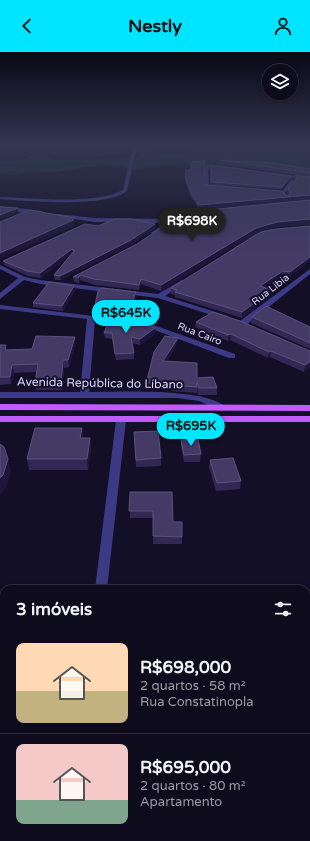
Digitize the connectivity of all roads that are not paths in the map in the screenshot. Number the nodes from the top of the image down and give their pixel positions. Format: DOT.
graph roads {
  1 [pos="127,181"];
  2 [pos="207,181"];
  3 [pos="293,181"];
  4 [pos="310,183"];
  5 [pos="222,189"];
  6 [pos="276,192"];
  7 [pos="283,193"];
  8 [pos="0,198"];
  9 [pos="290,203"];
  10 [pos="297,203"];
  11 [pos="283,204"];
  12 [pos="0,208"];
  13 [pos="32,211"];
  14 [pos="197,213"];
  15 [pos="47,214"];
  16 [pos="55,215"];
  17 [pos="19,216"];
  18 [pos="95,220"];
  19 [pos="172,221"];
  20 [pos="85,224"];
  21 [pos="276,230"];
  22 [pos="150,236"];
  23 [pos="225,255"];
  24 [pos="7,260"];
  25 [pos="0,263"];
  26 [pos="0,267"];
  27 [pos="310,271"];
  28 [pos="23,278"];
  29 [pos="74,278"];
  30 [pos="185,280"];
  31 [pos="61,284"];
  32 [pos="159,296"];
  33 [pos="0,297"];
  34 [pos="0,307"];
  35 [pos="91,316"];
  36 [pos="232,356"];
  37 [pos="0,395"];
  38 [pos="84,395"];
  39 [pos="0,407"];
  40 [pos="222,408"];
  41 [pos="310,408"];
  42 [pos="0,419"];
  43 [pos="310,419"];
  44 [pos="121,420"];
  45 [pos="101,585"];
  1 -- 8 [label="street"];
  2 -- 5 [label="street"];
  3 -- 4 [label="street"];
  3 -- 7 [label="street"];
  6 -- 7 [label="street"];
  7 -- 9 [label="street"];
  9 -- 10 [label="street"];
  9 -- 11 [label="street"];
  12 -- 13 [label="street"];
  13 -- 15 [label="street"];
  13 -- 17 [label="street"];
  14 -- 19 [label="street"];
  16 -- 18 [label="street"];
  18 -- 19 [label="street"];
  18 -- 20 [label="street"];
  19 -- 22 [label="street"];
  21 -- 23 [label="street"];
  24 -- 25 [label="street"];
  26 -- 28 [label="street"];
  27 -- 32 [label="street, Rua Libia"];
  28 -- 31 [label="street"];
  28 -- 33 [label="street"];
  29 -- 31 [label="street"];
  30 -- 32 [label="street"];
  31 -- 32 [label="street"];
  34 -- 35 [label="street, Rua Cairo"];
  35 -- 36 [label="street, Rua Cairo"];
  35 -- 38 [label="street"];
  37 -- 38 [label="street, Avenida República do Líbano"];
  38 -- 40 [label="street, Avenida República do Líbano"];
  39 -- 40 [label="main road, Avenida República do Líbano"];
  40 -- 41 [label="main road, Avenida República do Líbano"];
  42 -- 44 [label="main road"];
  43 -- 44 [label="main road"];
  44 -- 45 [label="street"];
}
